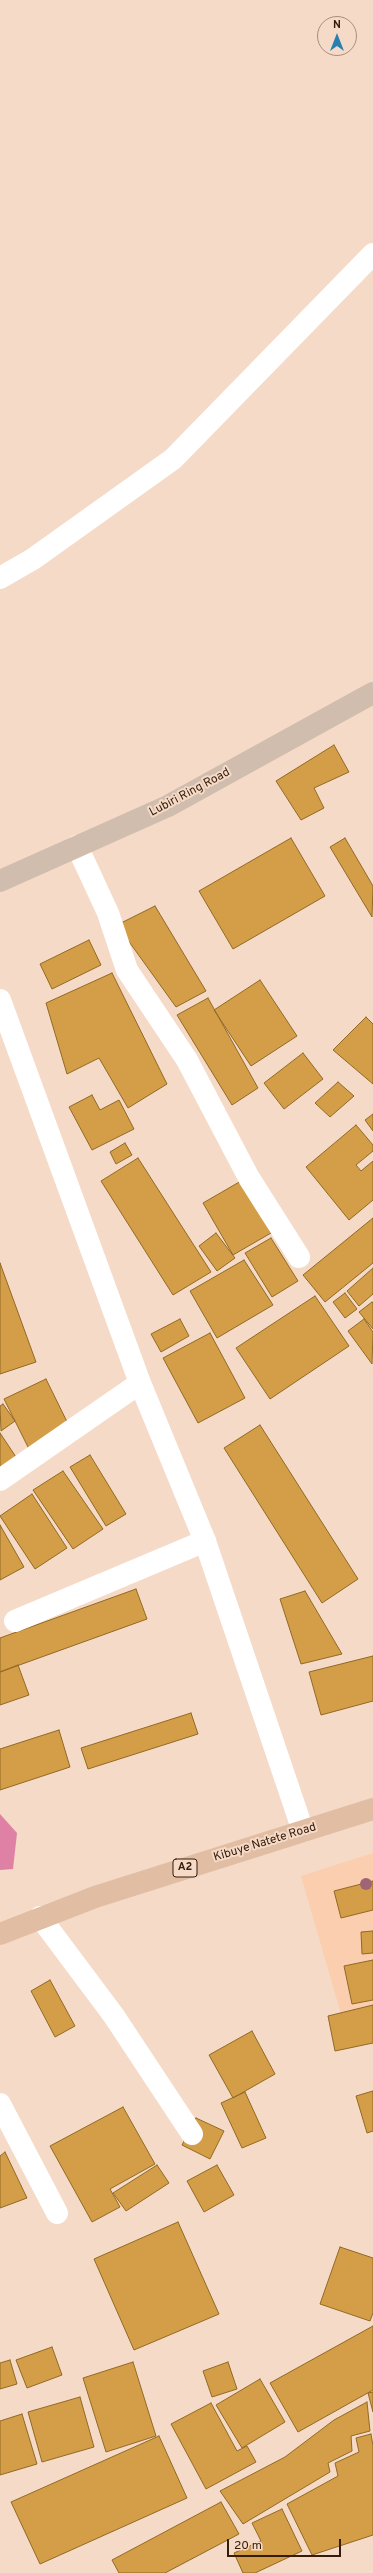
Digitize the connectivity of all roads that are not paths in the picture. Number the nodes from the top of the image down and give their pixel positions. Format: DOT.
graph roads {
  1 [pos="373,254"];
  2 [pos="0,578"];
  3 [pos="373,693"];
  4 [pos="77,846"];
  5 [pos="0,881"];
  6 [pos="0,1000"];
  7 [pos="299,1257"];
  8 [pos="140,1383"];
  9 [pos="0,1480"];
  10 [pos="205,1541"];
  11 [pos="15,1620"];
  12 [pos="373,1809"];
  13 [pos="303,1831"];
  14 [pos="40,1917"];
  15 [pos="0,1934"];
  16 [pos="0,2104"];
  17 [pos="192,2134"];
  18 [pos="57,2213"];
  1 -- 2 [label="street"];
  3 -- 4 [label="main road, Lubiri Ring Road"];
  4 -- 5 [label="main road, Lubiri Ring Road"];
  4 -- 7 [label="street"];
  6 -- 8 [label="street"];
  8 -- 9 [label="street"];
  8 -- 10 [label="street"];
  10 -- 11 [label="street"];
  10 -- 13 [label="street"];
  12 -- 13 [label="main road, Kibuye Natete Road / A2"];
  13 -- 14 [label="main road, Kibuye Natete Road / A2"];
  14 -- 15 [label="main road, Kibuye Natete Road / A2"];
  14 -- 17 [label="street"];
  16 -- 18 [label="street"];
}
